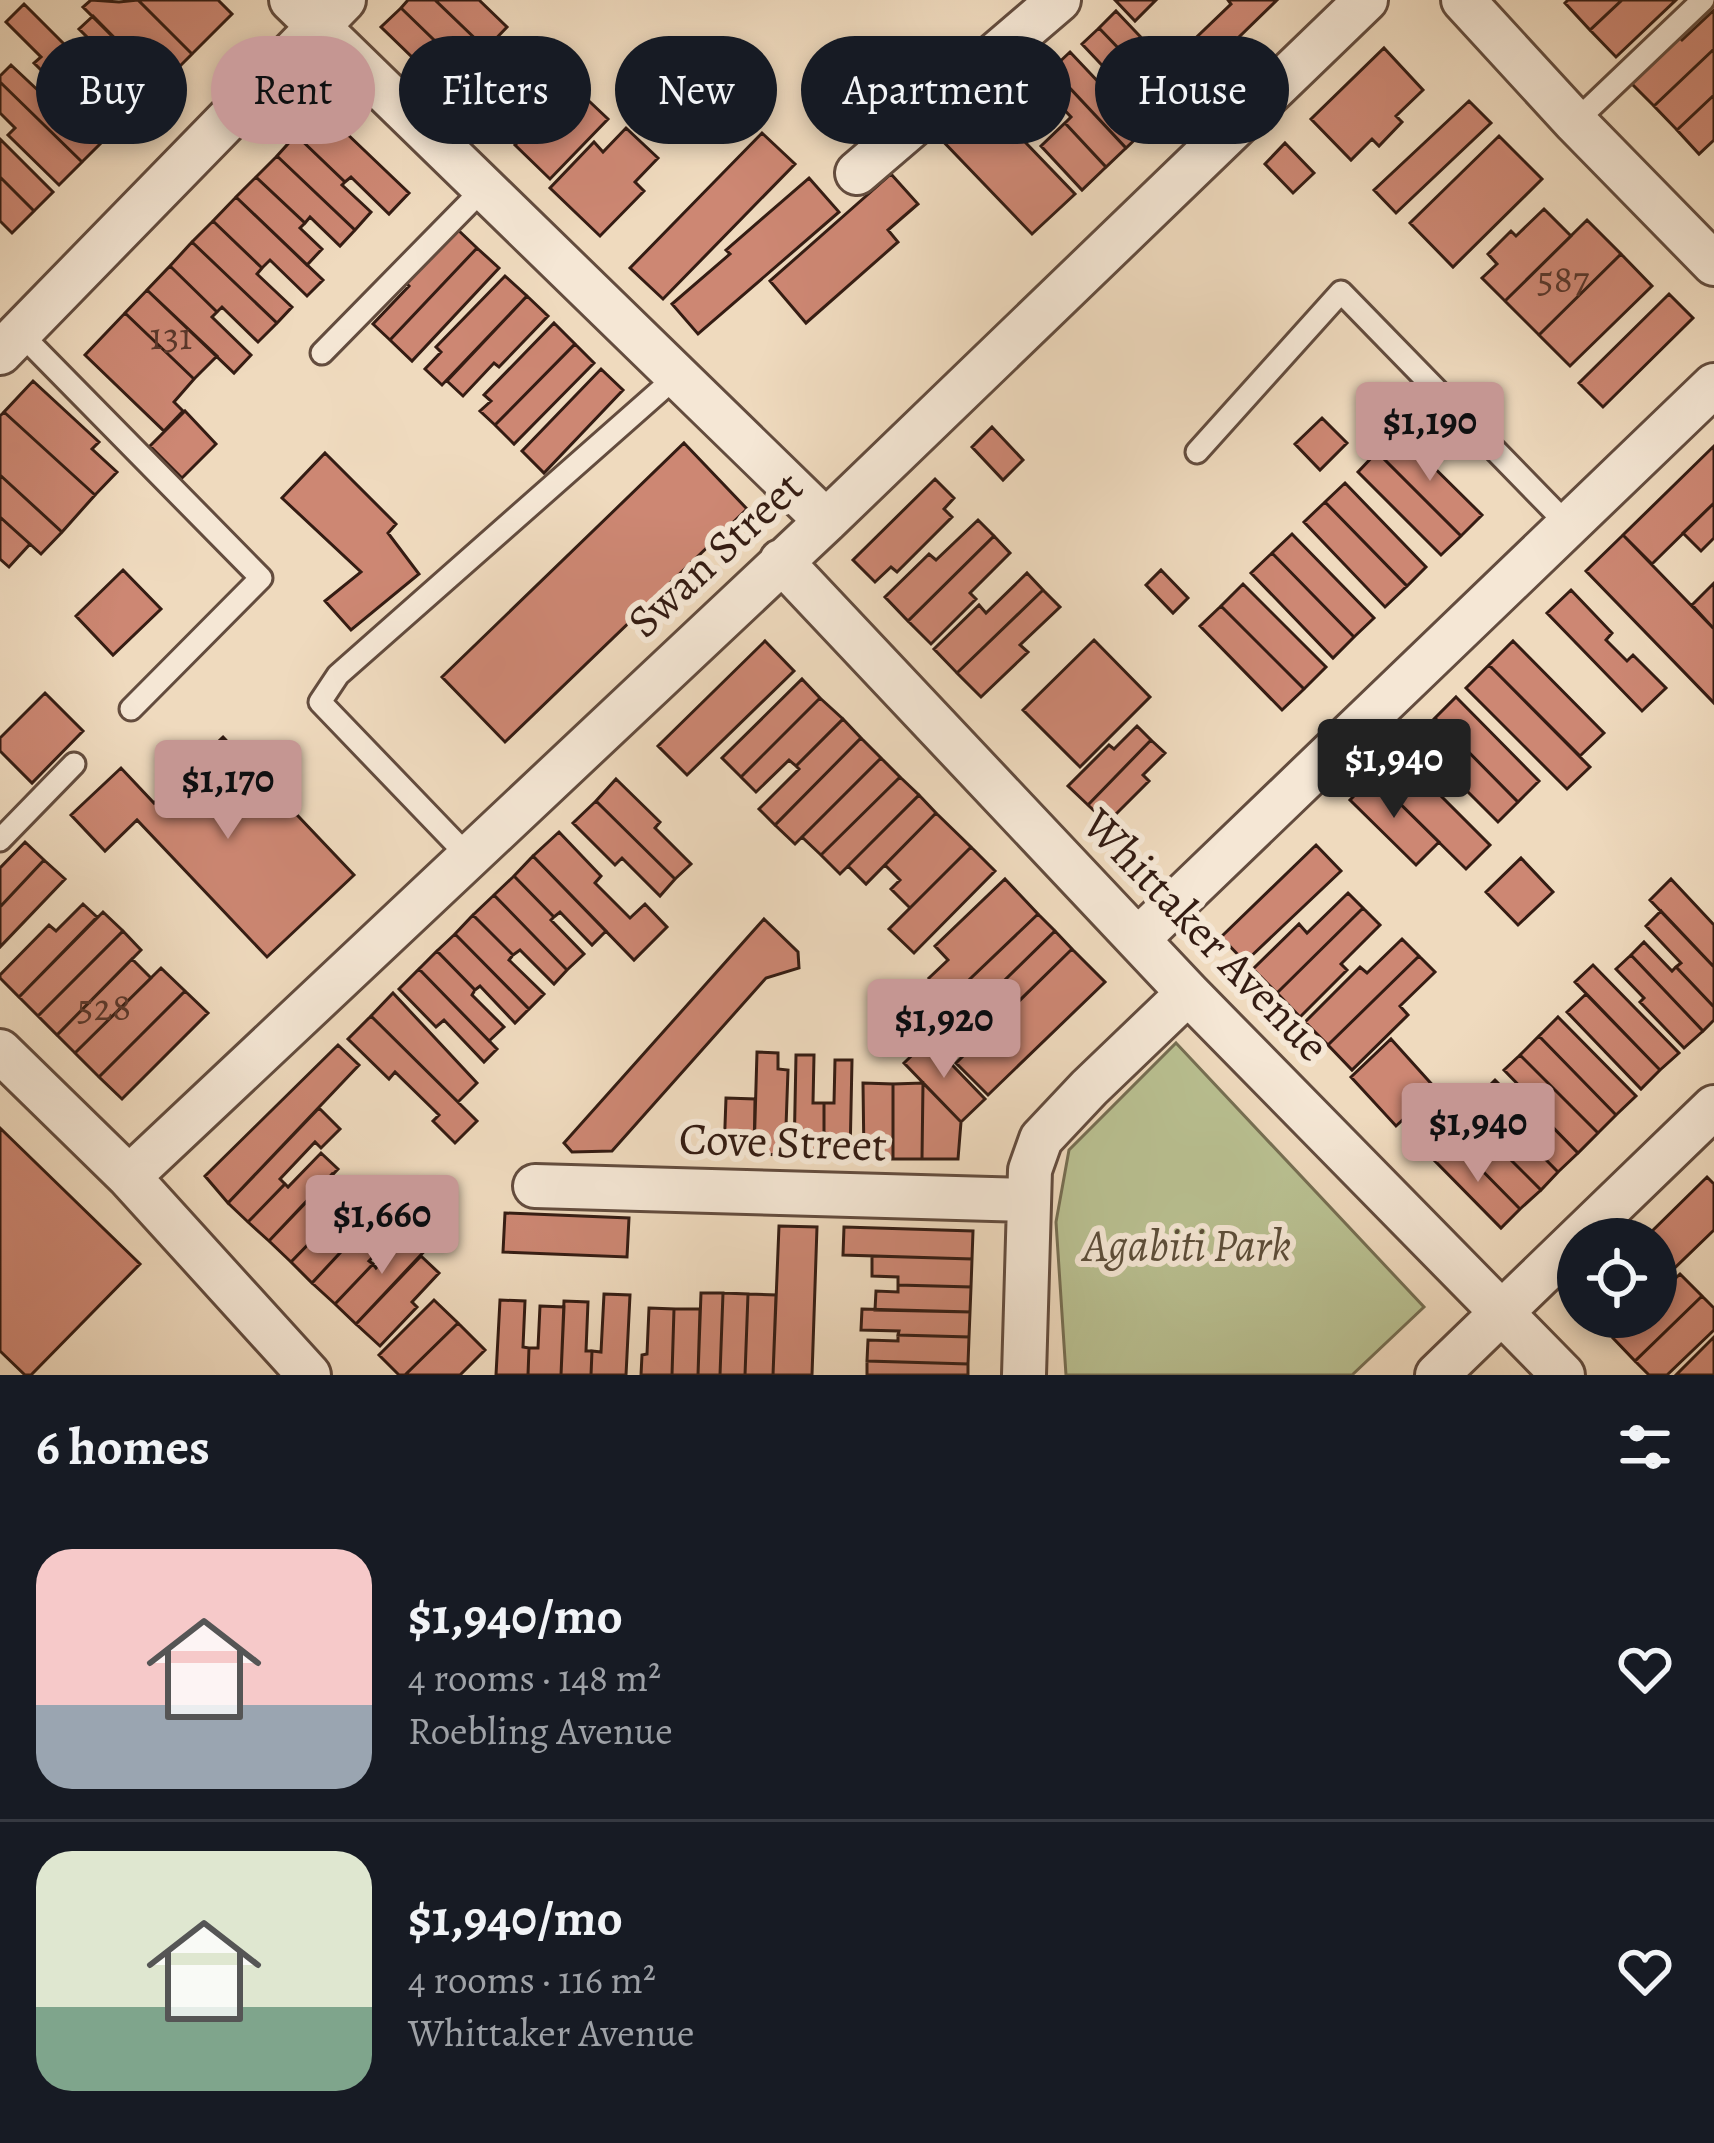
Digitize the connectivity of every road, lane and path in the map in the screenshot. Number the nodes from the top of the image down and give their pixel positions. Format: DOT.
graph roads {
  1 [pos="1059,0"];
  2 [pos="1366,0"];
  3 [pos="1702,0"];
  4 [pos="1470,3"];
  5 [pos="318,9"];
  6 [pos="1575,122"];
  7 [pos="856,172"];
  8 [pos="484,188"];
  9 [pos="1714,264"];
  10 [pos="10,343"];
  11 [pos="322,353"];
  12 [pos="678,375"];
  13 [pos="1714,385"];
  14 [pos="1197,452"];
  15 [pos="826,521"];
  16 [pos="1568,525"];
  17 [pos="781,561"];
  18 [pos="131,709"];
  19 [pos="74,764"];
  20 [pos="0,840"];
  21 [pos="468,856"];
  22 [pos="1138,939"];
  23 [pos="1188,993"];
  24 [pos="0,1051"];
  25 [pos="1714,1107"];
  26 [pos="129,1177"];
  27 [pos="535,1186"];
  28 [pos="1028,1200"];
  29 [pos="1502,1311"];
  30 [pos="309,1375"];
  31 [pos="1024,1375"];
  32 [pos="1437,1375"];
  33 [pos="1563,1375"];
  1 -- 7 [label="street"];
  2 -- 15 [label="street, Swan Street"];
  3 -- 6 [label="lane"];
  4 -- 6 [label="street"];
  5 -- 8 [label="street"];
  5 -- 10 [label="street"];
  6 -- 9 [label="street"];
  8 -- 11 [label="lane"];
  8 -- 12 [label="street"];
  10 -- 18 [label="lane"];
  12 -- 15 [label="street"];
  12 -- 21 [label="lane"];
  13 -- 16 [label="street"];
  14 -- 16 [label="lane"];
  15 -- 17 [label="street, Swan Street"];
  16 -- 22 [label="street"];
  17 -- 21 [label="street, Swan Street"];
  17 -- 22 [label="street, Whittaker Avenue"];
  19 -- 20 [label="lane"];
  21 -- 26 [label="street, Swan Street"];
  22 -- 23 [label="street, Whittaker Avenue"];
  23 -- 28 [label="street"];
  23 -- 29 [label="street, Whittaker Avenue"];
  24 -- 26 [label="street"];
  25 -- 29 [label="street"];
  26 -- 30 [label="street"];
  27 -- 28 [label="street, Cove Street"];
  28 -- 31 [label="street"];
  29 -- 32 [label="street"];
  29 -- 33 [label="street, Whittaker Avenue"];
}
